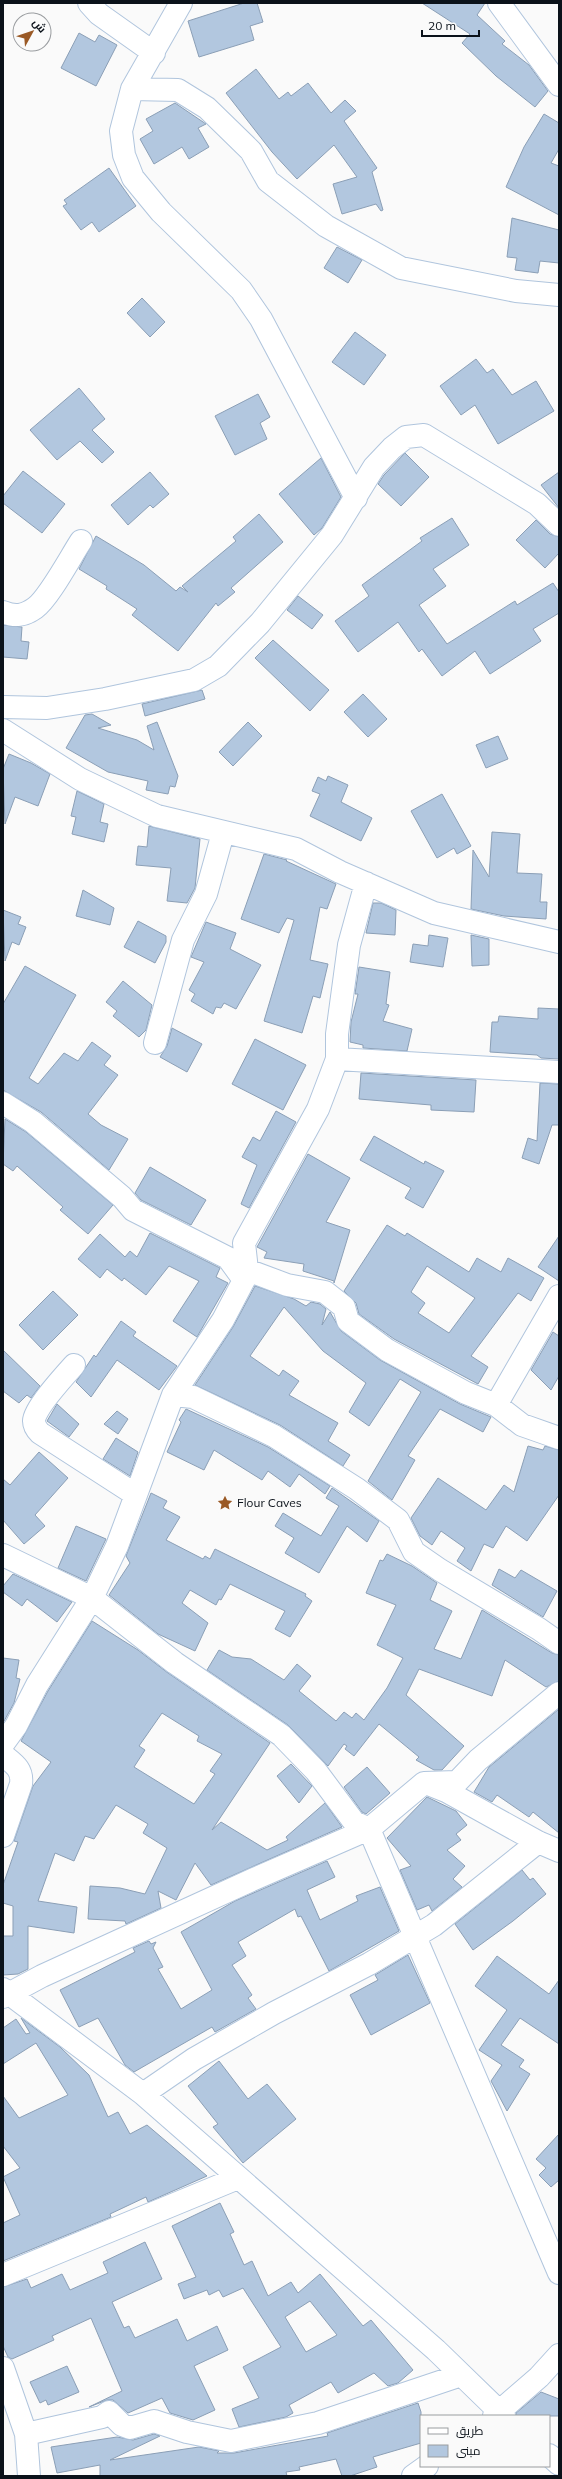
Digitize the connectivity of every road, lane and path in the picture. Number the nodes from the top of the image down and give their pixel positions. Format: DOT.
graph roads {
  1 [pos="89,3"];
  2 [pos="182,3"];
  3 [pos="499,3"];
  4 [pos="154,53"];
  5 [pos="559,85"];
  6 [pos="132,89"];
  7 [pos="559,295"];
  8 [pos="356,498"];
  9 [pos="559,525"];
  10 [pos="81,540"];
  11 [pos="3,612"];
  12 [pos="3,707"];
  13 [pos="3,730"];
  14 [pos="223,833"];
  15 [pos="366,883"];
  16 [pos="559,942"];
  17 [pos="155,1043"];
  18 [pos="337,1059"];
  19 [pos="559,1072"];
  20 [pos="3,1103"];
  21 [pos="246,1275"];
  22 [pos="559,1296"];
  23 [pos="74,1365"];
  24 [pos="173,1395"];
  25 [pos="496,1405"];
  26 [pos="559,1438"];
  27 [pos="136,1495"];
  28 [pos="3,1555"];
  29 [pos="92,1598"];
  30 [pos="559,1644"];
  31 [pos="559,1693"];
  32 [pos="3,1744"];
  33 [pos="3,1755"];
  34 [pos="424,1783"];
  35 [pos="369,1829"];
  36 [pos="3,1836"];
  37 [pos="538,1842"];
  38 [pos="559,1851"];
  39 [pos="416,1936"];
  40 [pos="5,1993"];
  41 [pos="142,2094"];
  42 [pos="238,2178"];
  43 [pos="559,2272"];
  44 [pos="3,2275"];
  45 [pos="559,2355"];
  46 [pos="3,2368"];
  47 [pos="461,2375"];
  48 [pos="499,2415"];
  49 [pos="26,2434"];
  50 [pos="550,2456"];
  51 [pos="559,2464"];
  52 [pos="426,2467"];
  53 [pos="29,2476"];
  54 [pos="413,2476"];
  1 -- 4 [label="street"];
  2 -- 4 [label="street"];
  3 -- 5 [label="street"];
  4 -- 6 [label="street"];
  6 -- 7 [label="street"];
  6 -- 8 [label="street"];
  8 -- 9 [label="street"];
  8 -- 12 [label="street"];
  10 -- 11 [label="street"];
  13 -- 14 [label="street"];
  14 -- 15 [label="street"];
  14 -- 17 [label="street"];
  15 -- 16 [label="street"];
  15 -- 18 [label="street"];
  18 -- 19 [label="street"];
  18 -- 21 [label="street"];
  20 -- 21 [label="street"];
  21 -- 24 [label="street"];
  21 -- 25 [label="street"];
  22 -- 25 [label="street"];
  23 -- 27 [label="street"];
  24 -- 27 [label="street"];
  24 -- 30 [label="street"];
  25 -- 26 [label="street"];
  27 -- 29 [label="street"];
  28 -- 29 [label="street"];
  29 -- 32 [label="street"];
  29 -- 35 [label="street"];
  31 -- 34 [label="street"];
  33 -- 36 [label="street"];
  34 -- 35 [label="street"];
  34 -- 37 [label="street"];
  35 -- 39 [label="street"];
  35 -- 40 [label="street"];
  37 -- 38 [label="street"];
  37 -- 39 [label="street"];
  39 -- 41 [label="street"];
  39 -- 43 [label="street"];
  40 -- 41 [label="street"];
  41 -- 42 [label="street"];
  42 -- 44 [label="street"];
  42 -- 47 [label="street"];
  45 -- 48 [label="street"];
  46 -- 49 [label="street"];
  47 -- 48 [label="street"];
  47 -- 49 [label="street"];
  49 -- 53 [label="street"];
  50 -- 51 [label="street"];
  52 -- 54 [label="street"];
}
